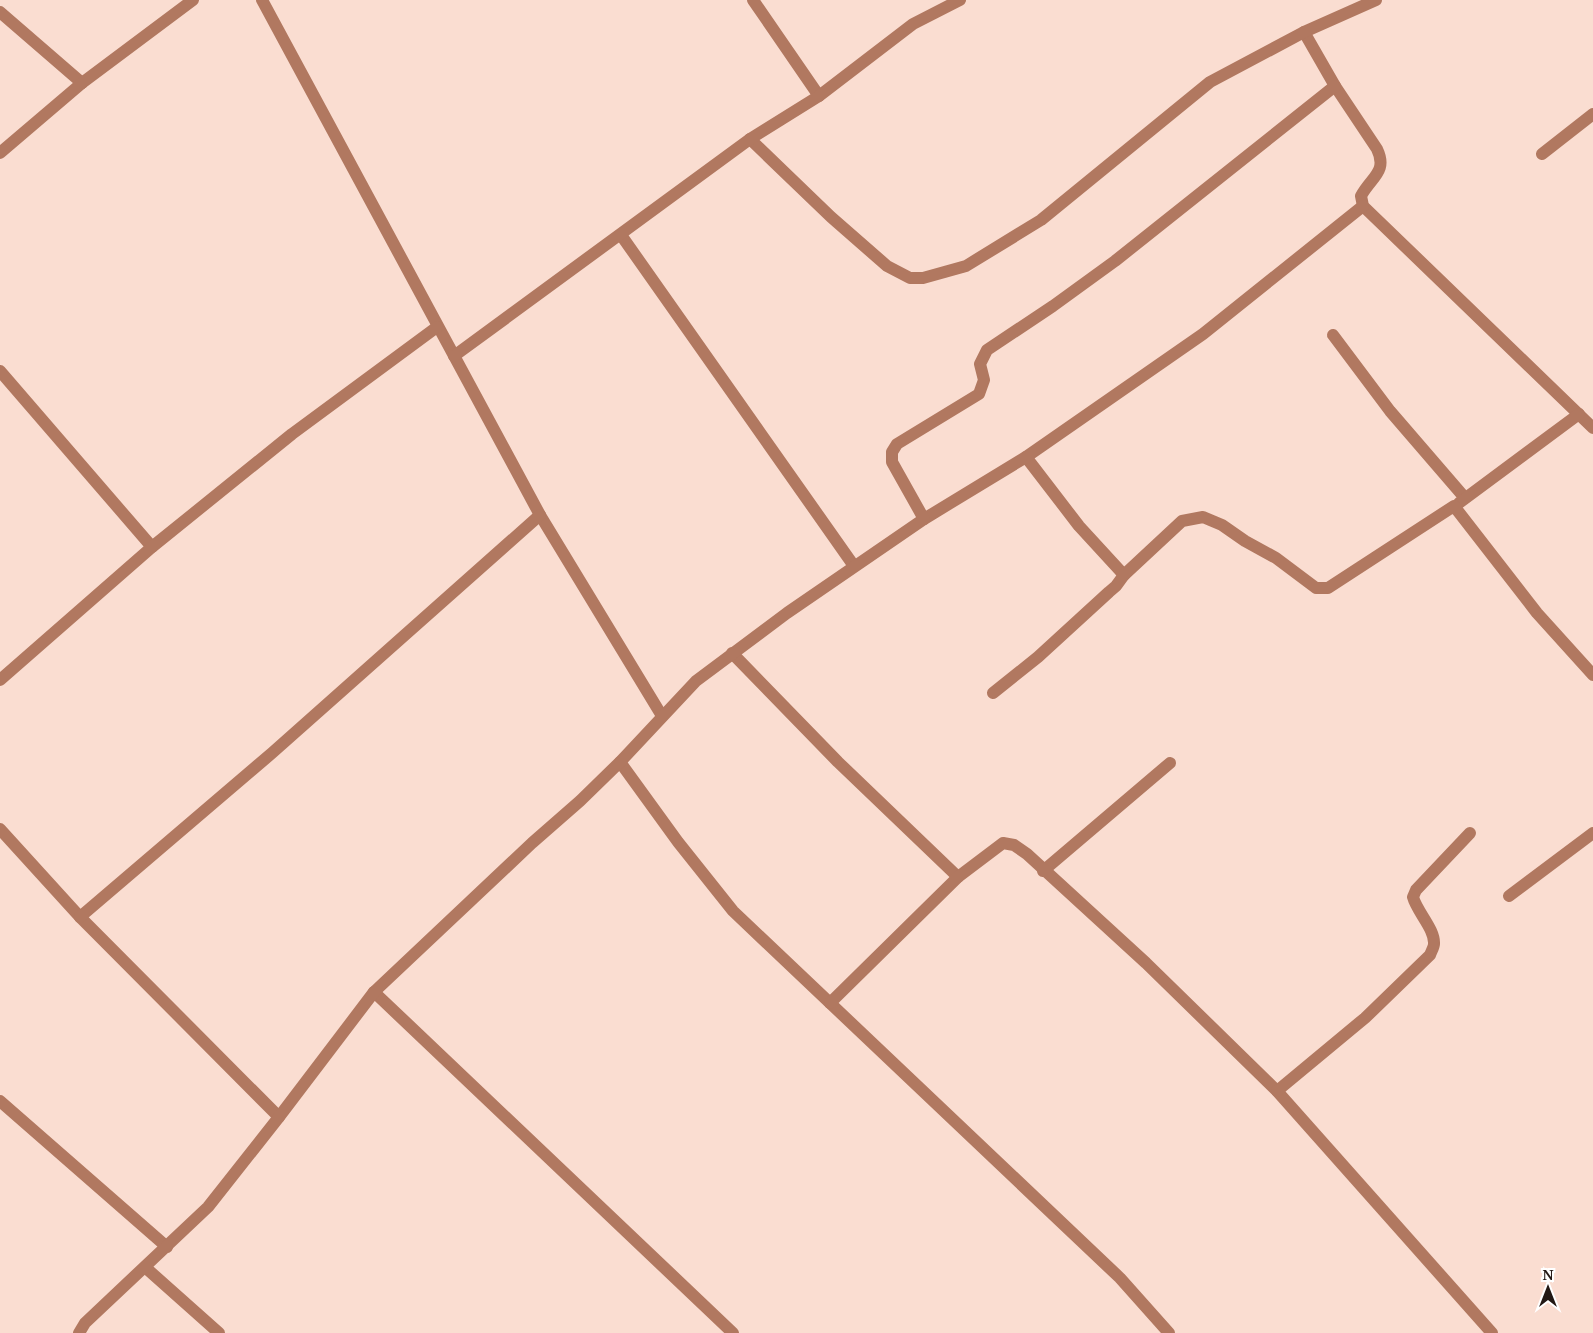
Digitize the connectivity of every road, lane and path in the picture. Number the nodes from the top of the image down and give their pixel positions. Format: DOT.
graph roads {
  1 [pos="193,0"];
  2 [pos="262,0"];
  3 [pos="753,0"];
  4 [pos="960,0"];
  5 [pos="1376,0"];
  6 [pos="0,12"];
  7 [pos="1304,32"];
  8 [pos="82,83"];
  9 [pos="1335,86"];
  10 [pos="819,96"];
  11 [pos="1593,114"];
  12 [pos="750,139"];
  13 [pos="0,153"];
  14 [pos="1542,154"];
  15 [pos="1363,206"];
  16 [pos="621,235"];
  17 [pos="437,327"];
  18 [pos="1334,335"];
  19 [pos="454,356"];
  20 [pos="0,371"];
  21 [pos="1579,414"];
  22 [pos="1593,428"];
  23 [pos="1026,457"];
  24 [pos="1465,498"];
  25 [pos="1454,506"];
  26 [pos="540,515"];
  27 [pos="924,518"];
  28 [pos="152,547"];
  29 [pos="854,566"];
  30 [pos="1124,575"];
  31 [pos="732,653"];
  32 [pos="1593,675"];
  33 [pos="0,680"];
  34 [pos="993,693"];
  35 [pos="662,716"];
  36 [pos="620,762"];
  37 [pos="1170,763"];
  38 [pos="0,829"];
  39 [pos="1470,833"];
  40 [pos="1593,833"];
  41 [pos="1043,871"];
  42 [pos="958,877"];
  43 [pos="1509,896"];
  44 [pos="80,917"];
  45 [pos="374,992"];
  46 [pos="830,1003"];
  47 [pos="1278,1091"];
  48 [pos="0,1101"];
  49 [pos="279,1118"];
  50 [pos="167,1247"];
  51 [pos="146,1268"];
  52 [pos="79,1333"];
  53 [pos="218,1333"];
  54 [pos="733,1333"];
  55 [pos="1169,1333"];
  56 [pos="1492,1333"];
  1 -- 8 [label="street"];
  2 -- 17 [label="street"];
  3 -- 10 [label="street"];
  4 -- 10 [label="street"];
  5 -- 7 [label="street"];
  6 -- 8 [label="street"];
  7 -- 9 [label="street"];
  7 -- 12 [label="street"];
  8 -- 13 [label="street"];
  9 -- 15 [label="street"];
  9 -- 27 [label="street"];
  10 -- 12 [label="street"];
  11 -- 14 [label="street"];
  12 -- 16 [label="street"];
  15 -- 21 [label="street"];
  15 -- 23 [label="street"];
  16 -- 19 [label="street"];
  16 -- 29 [label="street"];
  17 -- 19 [label="street"];
  17 -- 28 [label="street"];
  18 -- 24 [label="street"];
  19 -- 26 [label="street"];
  20 -- 28 [label="street"];
  21 -- 22 [label="street"];
  21 -- 24 [label="street"];
  23 -- 27 [label="street"];
  23 -- 30 [label="street"];
  24 -- 25 [label="street"];
  25 -- 30 [label="street"];
  25 -- 32 [label="street"];
  26 -- 35 [label="street"];
  26 -- 44 [label="street"];
  27 -- 29 [label="street"];
  28 -- 33 [label="street"];
  29 -- 31 [label="street"];
  30 -- 34 [label="street"];
  31 -- 35 [label="street"];
  31 -- 42 [label="street"];
  35 -- 36 [label="street"];
  36 -- 45 [label="street"];
  36 -- 46 [label="street"];
  37 -- 41 [label="street"];
  38 -- 44 [label="street"];
  39 -- 47 [label="street"];
  40 -- 43 [label="street"];
  41 -- 42 [label="street"];
  41 -- 47 [label="street"];
  42 -- 46 [label="street"];
  44 -- 49 [label="street"];
  45 -- 49 [label="street"];
  45 -- 54 [label="street"];
  46 -- 55 [label="street"];
  47 -- 56 [label="street"];
  48 -- 50 [label="street"];
  49 -- 50 [label="street"];
  50 -- 51 [label="street"];
  51 -- 52 [label="street"];
  51 -- 53 [label="street"];
}
